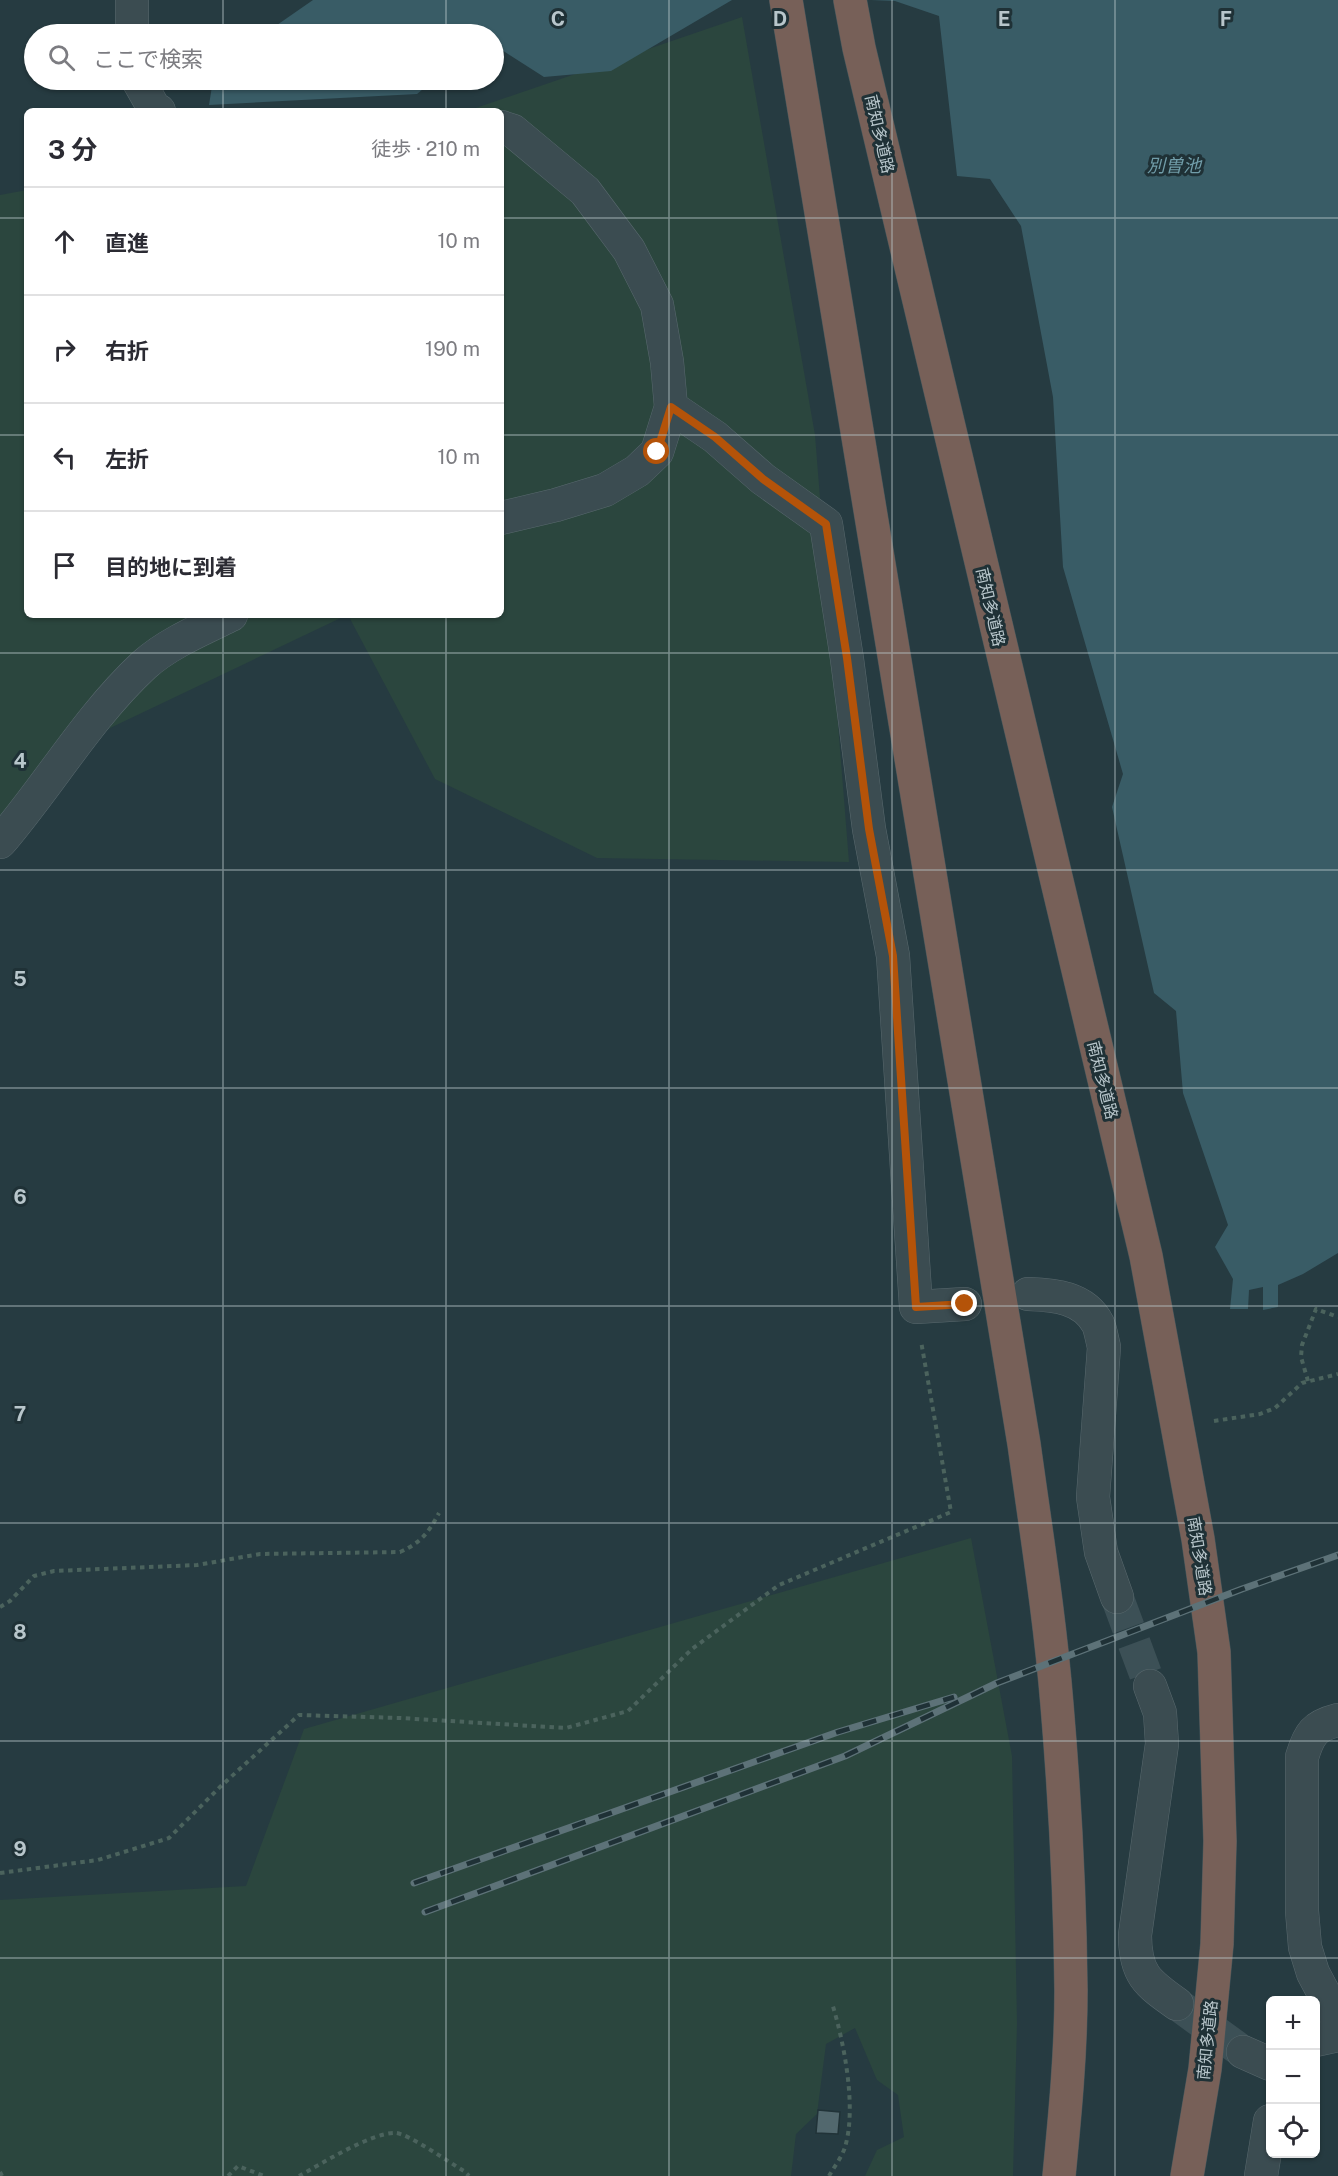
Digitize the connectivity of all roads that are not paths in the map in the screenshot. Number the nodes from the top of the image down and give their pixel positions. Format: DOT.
graph roads {
  1 [pos="132,0"];
  2 [pos="786,0"];
  3 [pos="850,0"];
  4 [pos="132,24"];
  5 [pos="144,90"];
  6 [pos="155,108"];
  7 [pos="504,128"];
  8 [pos="671,407"];
  9 [pos="504,517"];
  10 [pos="225,618"];
  11 [pos="0,842"];
  12 [pos="1028,1294"];
  13 [pos="965,1304"];
  14 [pos="1117,1597"];
  15 [pos="1150,1686"];
  16 [pos="1338,1720"];
  17 [pos="1177,2004"];
  18 [pos="1338,2020"];
  19 [pos="1338,2035"];
  20 [pos="1320,2039"];
  21 [pos="1266,2145"];
  22 [pos="1059,2176"];
  23 [pos="1187,2176"];
  24 [pos="1261,2176"];
  1 -- 4 [label="street"];
  2 -- 22 [label="highway"];
  3 -- 23 [label="highway, 南知多道路"];
  5 -- 6 [label="street"];
  7 -- 8 [label="street"];
  8 -- 9 [label="street"];
  8 -- 13 [label="street"];
  10 -- 11 [label="street"];
  12 -- 14 [label="street"];
  15 -- 17 [label="street"];
  16 -- 18 [label="street"];
  19 -- 20 [label="street"];
  21 -- 24 [label="street"];
}
